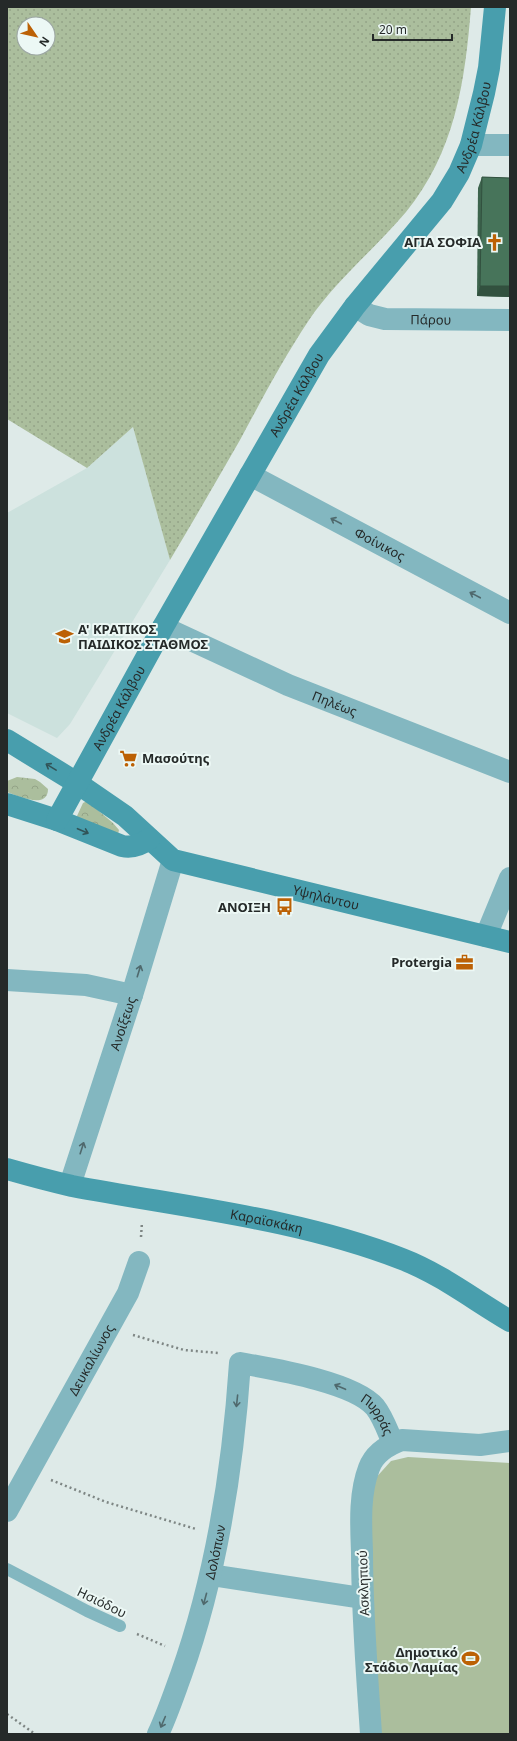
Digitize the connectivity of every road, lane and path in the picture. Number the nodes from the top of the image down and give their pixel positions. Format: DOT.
graph roads {
  1 [pos="495,7"];
  2 [pos="470,145"];
  3 [pos="510,145"];
  4 [pos="355,306"];
  5 [pos="510,320"];
  6 [pos="250,475"];
  7 [pos="510,613"];
  8 [pos="163,627"];
  9 [pos="13,748"];
  10 [pos="510,772"];
  11 [pos="77,783"];
  12 [pos="7,804"];
  13 [pos="57,820"];
  14 [pos="149,839"];
  15 [pos="174,860"];
  16 [pos="510,878"];
  17 [pos="486,936"];
  18 [pos="510,942"];
  19 [pos="7,980"];
  20 [pos="132,995"];
  21 [pos="7,1169"];
  22 [pos="70,1185"];
  23 [pos="144,1198"];
  24 [pos="139,1262"];
  25 [pos="510,1321"];
  26 [pos="109,1327"];
  27 [pos="240,1363"];
  28 [pos="510,1441"];
  29 [pos="393,1443"];
  30 [pos="32,1468"];
  31 [pos="7,1511"];
  32 [pos="219,1535"];
  33 [pos="7,1569"];
  34 [pos="211,1575"];
  35 [pos="362,1598"];
  36 [pos="120,1626"];
  37 [pos="187,1656"];
  38 [pos="7,1714"];
  39 [pos="36,1734"];
  40 [pos="158,1734"];
  41 [pos="372,1734"];
  1 -- 2 [label="street, Ανδρέα Κάλβου"];
  2 -- 3 [label="street"];
  2 -- 4 [label="street, Ανδρέα Κάλβου"];
  4 -- 5 [label="street, Πάρου"];
  4 -- 6 [label="street, Ανδρέα Κάλβου"];
  7 -- 6 [label="street, Φοίνικος, one-way"];
  6 -- 8 [label="street, Ανδρέα Κάλβου"];
  8 -- 10 [label="street, Πηλέως"];
  8 -- 11 [label="street, Ανδρέα Κάλβου"];
  11 -- 9 [label="street, Υψηλάντου, one-way"];
  11 -- 13 [label="street, Ανδρέα Κάλβου"];
  11 -- 14 [label="street, Υψηλάντου"];
  12 -- 13 [label="street"];
  13 -- 14 [label="street, one-way"];
  14 -- 15 [label="street, Υψηλάντου"];
  15 -- 17 [label="street, Υψηλάντου"];
  20 -- 15 [label="street, Ανοίξεως, one-way"];
  16 -- 17 [label="street"];
  17 -- 18 [label="street, Υψηλάντου"];
  19 -- 20 [label="street"];
  22 -- 20 [label="street, Ανοίξεως, one-way"];
  21 -- 22 [label="street, Καραϊσκάκη"];
  22 -- 23 [label="street, Καραϊσκάκη"];
  23 -- 24 [label="path"];
  23 -- 25 [label="street, Καραϊσκάκη"];
  24 -- 26 [label="street, Δευκαλίωνος"];
  26 -- 27 [label="path"];
  26 -- 30 [label="street, Δευκαλίωνος"];
  29 -- 27 [label="street, Πυρράς, one-way"];
  27 -- 32 [label="street, Δολόπων, one-way"];
  28 -- 29 [label="street, Πυρράς"];
  29 -- 35 [label="street, Ασκληπιού"];
  30 -- 31 [label="street, Δευκαλίωνος"];
  30 -- 32 [label="path"];
  32 -- 34 [label="street, Δολόπων"];
  33 -- 36 [label="lane, Ησιόδου"];
  34 -- 35 [label="street"];
  34 -- 37 [label="street, Δολόπων, one-way"];
  35 -- 41 [label="street, Ασκληπιού"];
  36 -- 37 [label="path, Ησιόδου"];
  37 -- 40 [label="street, Δολόπων, one-way"];
  38 -- 39 [label="path"];
}
